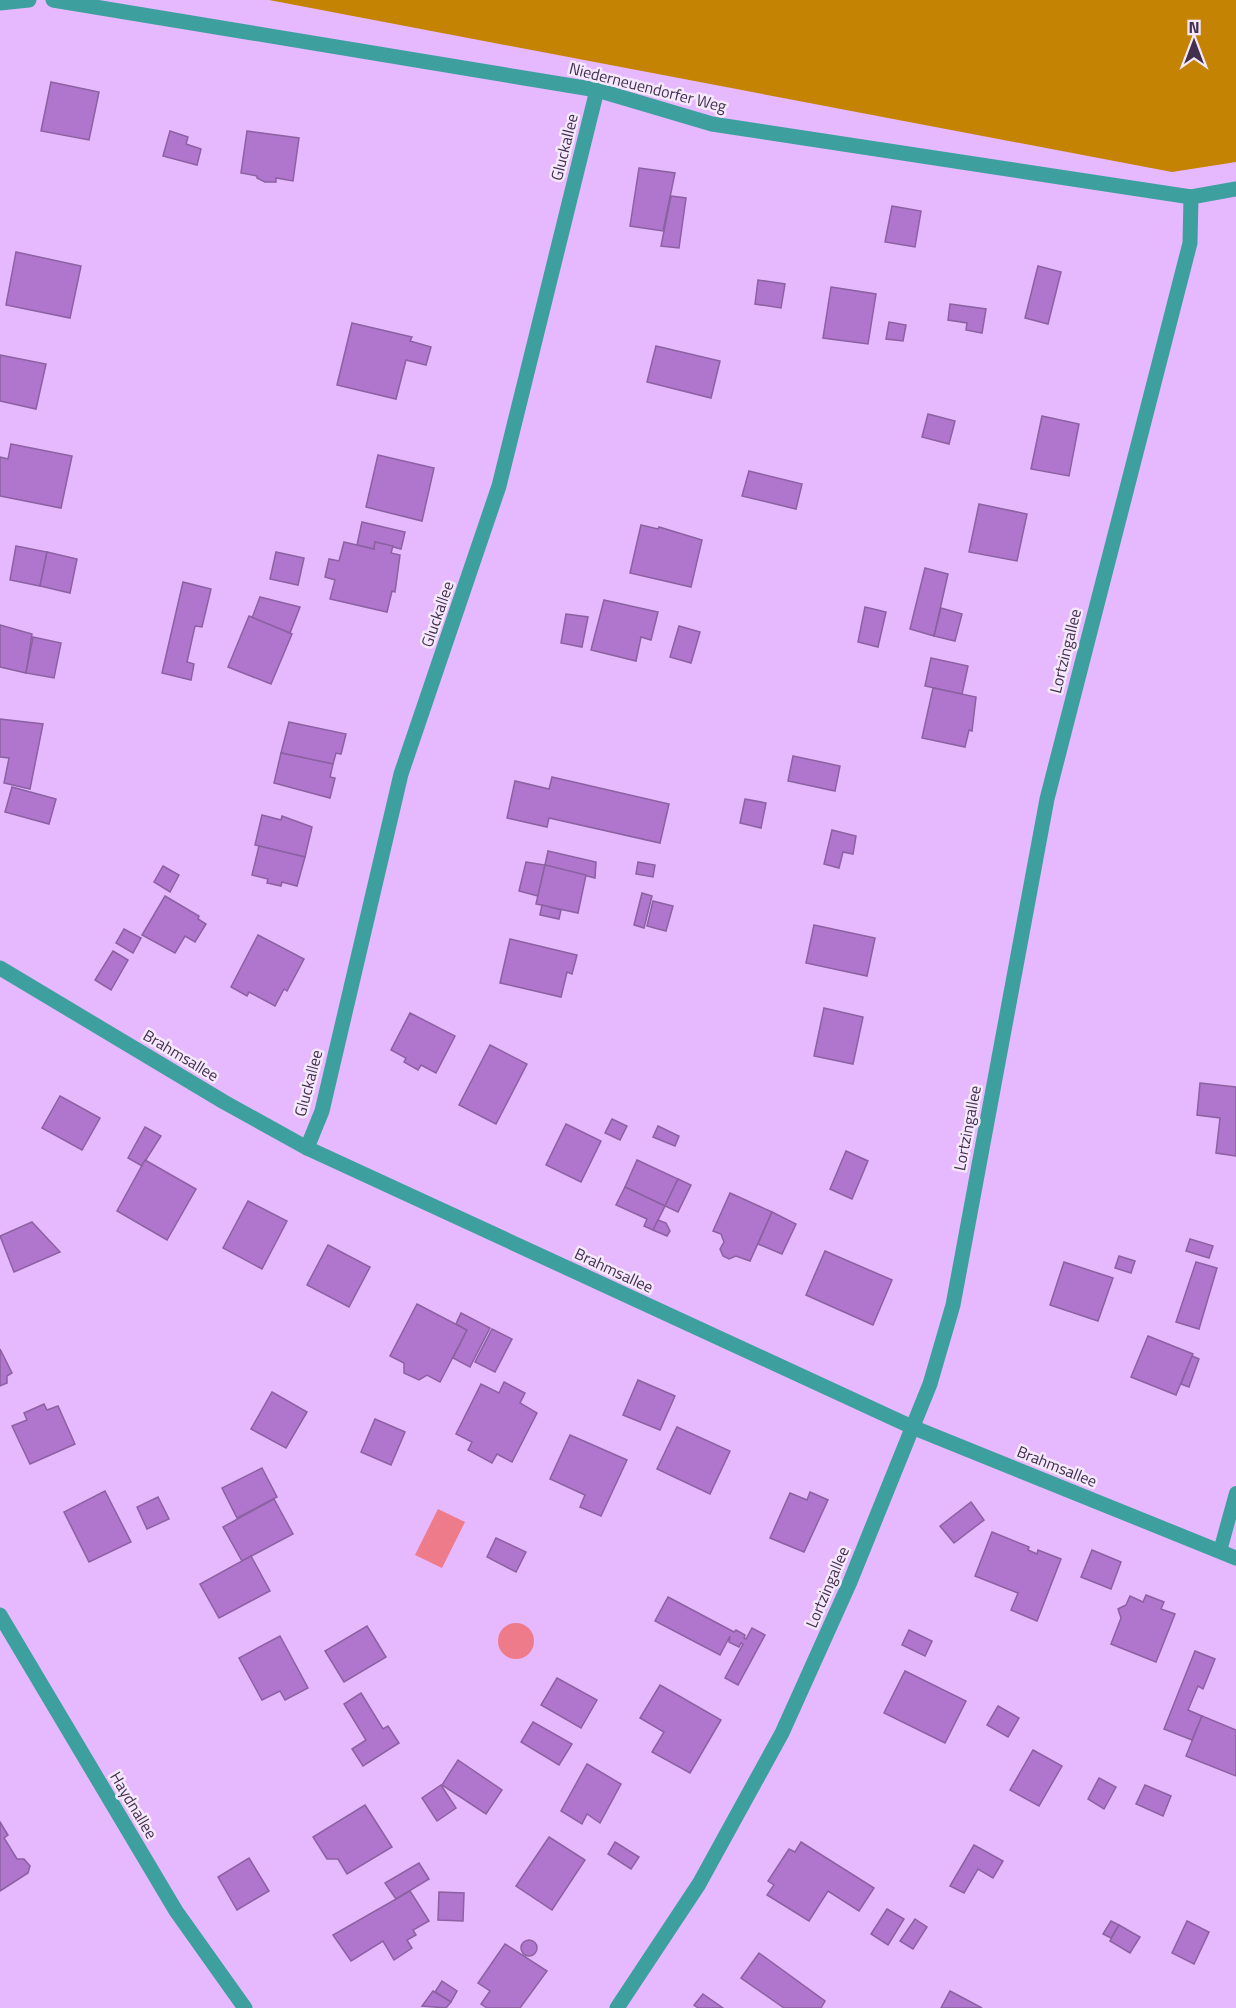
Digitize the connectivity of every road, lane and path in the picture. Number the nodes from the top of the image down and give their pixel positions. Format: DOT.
graph roads {
  1 [pos="29,0"];
  2 [pos="53,0"];
  3 [pos="0,4"];
  4 [pos="597,90"];
  5 [pos="1236,189"];
  6 [pos="1191,197"];
  7 [pos="0,968"];
  8 [pos="307,1148"];
  9 [pos="912,1427"];
  10 [pos="1236,1493"];
  11 [pos="1220,1551"];
  12 [pos="1236,1558"];
  13 [pos="0,1614"];
  14 [pos="245,2008"];
  15 [pos="617,2008"];
  1 -- 3 [label="street"];
  2 -- 4 [label="street, Niederneuendorfer Weg"];
  4 -- 6 [label="street, Niederneuendorfer Weg"];
  4 -- 8 [label="street, Gluckallee"];
  5 -- 6 [label="street, Niederneuendorfer Weg"];
  6 -- 9 [label="street, Lortzingallee"];
  7 -- 8 [label="street, Brahmsallee"];
  8 -- 9 [label="street, Brahmsallee"];
  9 -- 11 [label="street, Brahmsallee"];
  9 -- 15 [label="street, Lortzingallee"];
  10 -- 11 [label="lane"];
  11 -- 12 [label="street, Brahmsallee"];
  13 -- 14 [label="street, Haydnallee"];
}
